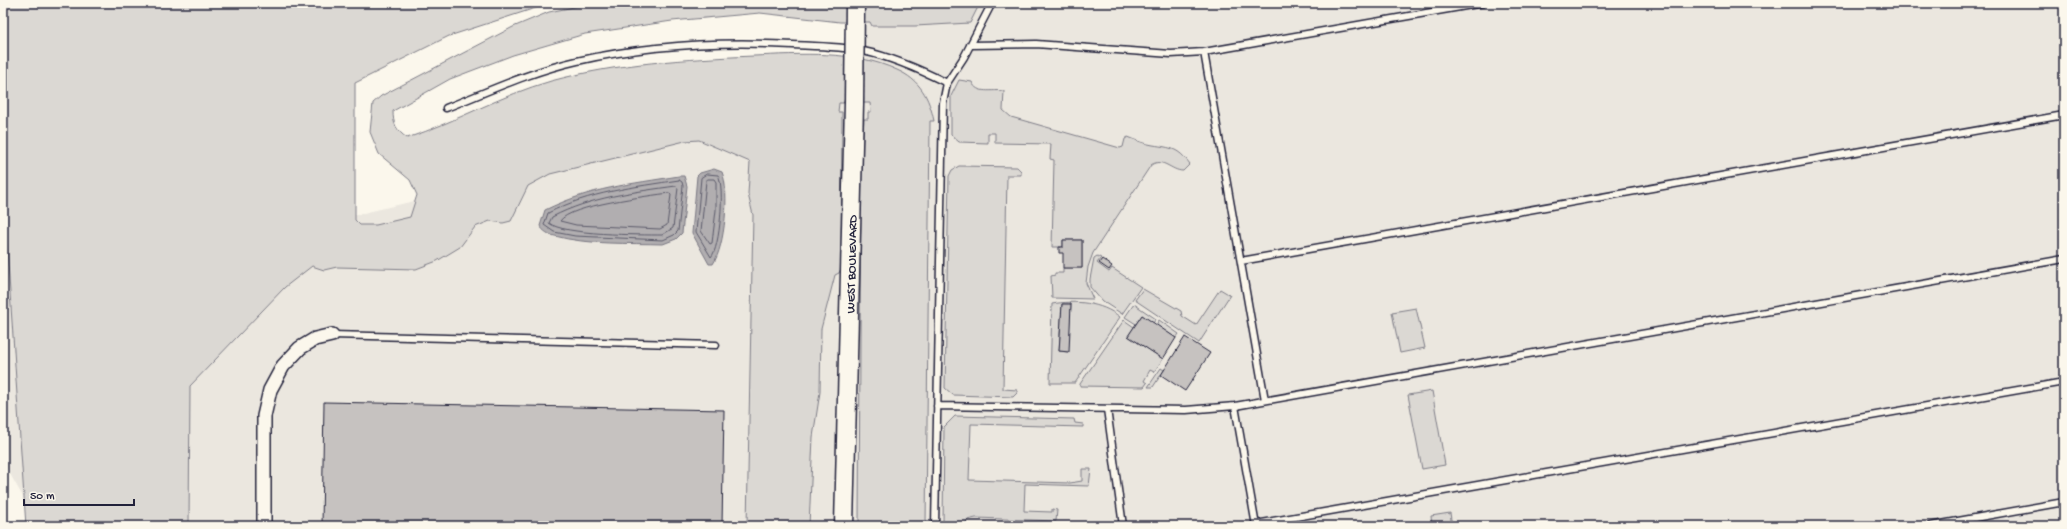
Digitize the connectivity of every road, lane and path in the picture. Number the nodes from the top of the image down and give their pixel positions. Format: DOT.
graph roads {
  1 [pos="855,3"];
  2 [pos="992,3"];
  3 [pos="1483,3"];
  4 [pos="970,45"];
  5 [pos="1204,52"];
  6 [pos="947,84"];
  7 [pos="446,108"];
  8 [pos="2064,115"];
  9 [pos="2064,259"];
  10 [pos="1241,261"];
  11 [pos="332,335"];
  12 [pos="716,345"];
  13 [pos="2064,382"];
  14 [pos="1265,400"];
  15 [pos="937,406"];
  16 [pos="1235,406"];
  17 [pos="1107,409"];
  18 [pos="2064,502"];
  19 [pos="1256,525"];
  20 [pos="264,526"];
  21 [pos="844,526"];
  22 [pos="934,526"];
  23 [pos="1123,526"];
  24 [pos="1930,526"];
  1 -- 21 [label="street, WEST BOULEVARD, bridge"];
  2 -- 4 [label="lane"];
  3 -- 5 [label="lane"];
  4 -- 5 [label="lane"];
  4 -- 6 [label="lane"];
  5 -- 10 [label="lane"];
  6 -- 7 [label="lane"];
  6 -- 15 [label="lane"];
  8 -- 10 [label="lane"];
  9 -- 14 [label="lane"];
  10 -- 14 [label="lane"];
  11 -- 12 [label="lane"];
  11 -- 20 [label="street"];
  13 -- 19 [label="lane"];
  14 -- 16 [label="lane"];
  15 -- 17 [label="lane"];
  15 -- 22 [label="lane"];
  16 -- 17 [label="lane"];
  16 -- 19 [label="lane"];
  17 -- 23 [label="lane"];
  18 -- 24 [label="lane"];
}
